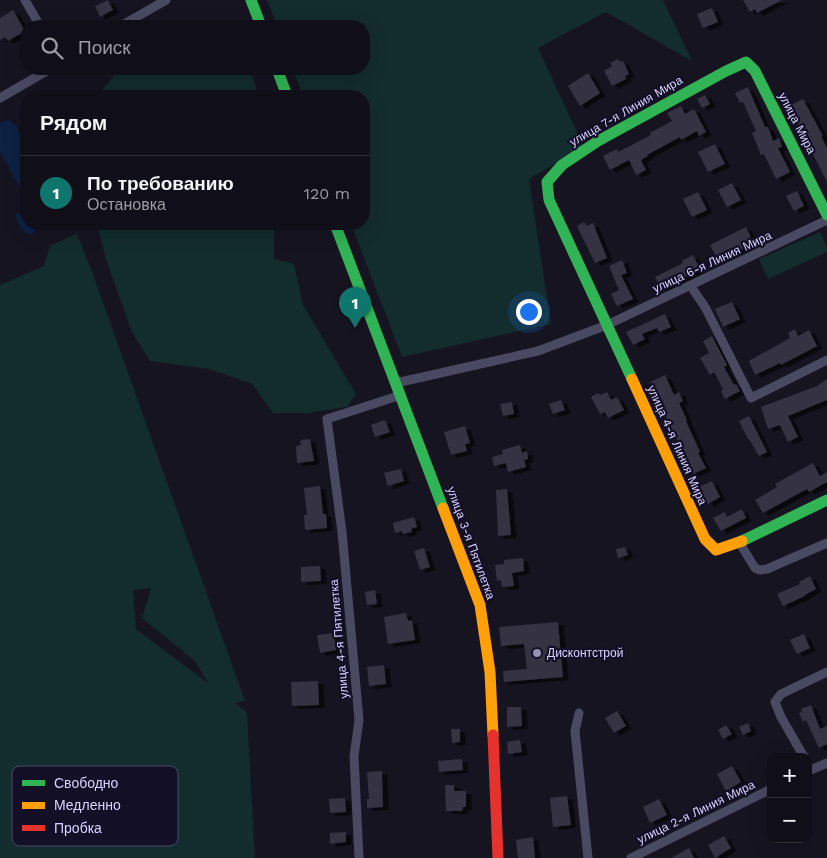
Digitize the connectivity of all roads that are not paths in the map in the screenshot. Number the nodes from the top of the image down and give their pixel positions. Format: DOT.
graph roads {
  1 [pos="25,0"];
  2 [pos="251,0"];
  3 [pos="160,1"];
  4 [pos="37,20"];
  5 [pos="130,20"];
  6 [pos="259,20"];
  7 [pos="755,71"];
  8 [pos="40,75"];
  9 [pos="279,75"];
  10 [pos="285,90"];
  11 [pos="0,98"];
  12 [pos="827,215"];
  13 [pos="827,220"];
  14 [pos="338,230"];
  15 [pos="690,286"];
  16 [pos="608,325"];
  17 [pos="827,360"];
  18 [pos="396,383"];
  19 [pos="401,395"];
  20 [pos="827,500"];
  21 [pos="739,542"];
  22 [pos="827,543"];
  23 [pos="827,672"];
  24 [pos="578,713"];
  25 [pos="802,753"];
  26 [pos="827,763"];
  27 [pos="812,768"];
  28 [pos="767,791"];
  29 [pos="359,858"];
  30 [pos="498,858"];
  31 [pos="588,858"];
  32 [pos="631,858"];
  1 -- 4 [label="street"];
  2 -- 6 [label="street"];
  3 -- 5 [label="street"];
  7 -- 12 [label="street, улица Мира"];
  7 -- 16 [label="street, улица 7-я Линия Мира"];
  8 -- 11 [label="street"];
  9 -- 10 [label="street"];
  13 -- 15 [label="street, улица 6-я Линия Мира"];
  14 -- 18 [label="street, улица 3-я Пятилетка"];
  15 -- 16 [label="street, улица 6-я Линия Мира"];
  15 -- 17 [label="street"];
  16 -- 18 [label="street, улица 6-я Линия Мира"];
  16 -- 21 [label="street, улица 4-я Линия Мира"];
  18 -- 19 [label="street, улица 3-я Пятилетка"];
  19 -- 29 [label="street, улица 4-я Пятилетка"];
  19 -- 30 [label="street, улица 3-я Пятилетка"];
  20 -- 21 [label="street, улица 4-я Линия Мира"];
  21 -- 22 [label="street"];
  23 -- 25 [label="street"];
  24 -- 31 [label="street"];
  26 -- 27 [label="street"];
  28 -- 32 [label="street, улица 2-я Линия Мира"];
}
